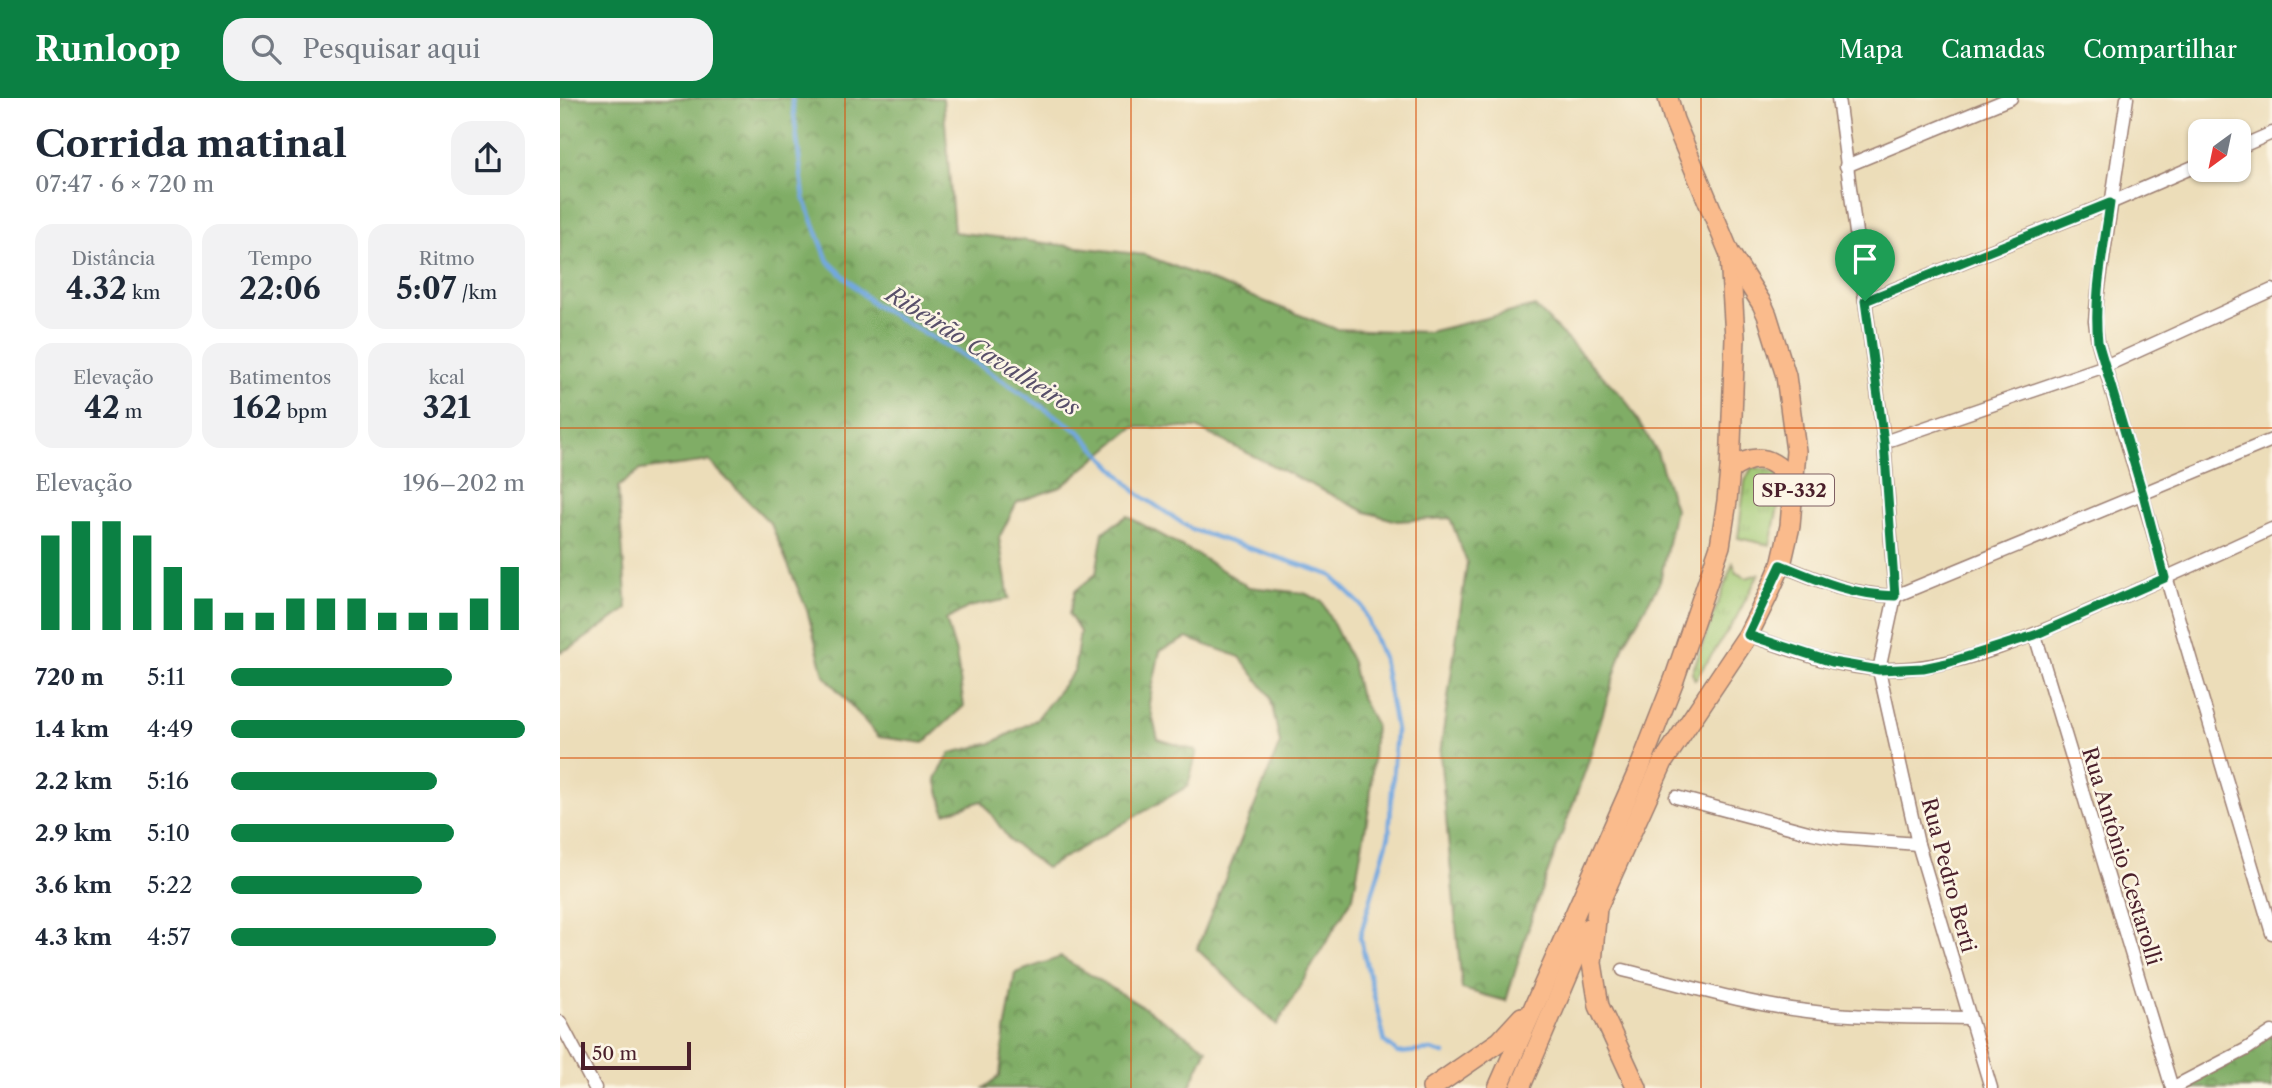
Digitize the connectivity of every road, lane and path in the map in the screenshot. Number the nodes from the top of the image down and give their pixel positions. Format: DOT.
graph roads {
  1 [pos="1668,98"];
  2 [pos="1838,98"];
  3 [pos="2011,98"];
  4 [pos="2127,98"];
  5 [pos="2272,133"];
  6 [pos="2251,142"];
  7 [pos="1846,166"];
  8 [pos="2188,169"];
  9 [pos="2110,203"];
  10 [pos="1729,252"];
  11 [pos="2272,290"];
  12 [pos="1865,301"];
  13 [pos="2105,366"];
  14 [pos="2272,440"];
  15 [pos="1884,442"];
  16 [pos="1730,470"];
  17 [pos="1795,483"];
  18 [pos="2143,494"];
  19 [pos="2272,529"];
  20 [pos="1781,565"];
  21 [pos="2165,578"];
  22 [pos="1895,596"];
  23 [pos="1748,635"];
  24 [pos="2035,635"];
  25 [pos="1879,670"];
  26 [pos="1676,797"];
  27 [pos="1917,844"];
  28 [pos="1590,901"];
  29 [pos="2272,933"];
  30 [pos="1623,970"];
  31 [pos="1541,991"];
  32 [pos="1969,1018"];
  33 [pos="560,1022"];
  34 [pos="2272,1032"];
  35 [pos="1502,1080"];
  36 [pos="595,1088"];
  37 [pos="1432,1088"];
  38 [pos="1520,1088"];
  39 [pos="1637,1088"];
  40 [pos="1991,1088"];
  41 [pos="2172,1088"];
  1 -- 10 [label="main road, SP-332"];
  2 -- 7 [label="street"];
  3 -- 7 [label="street"];
  4 -- 9 [label="street"];
  5 -- 6 [label="street"];
  7 -- 12 [label="street"];
  8 -- 9 [label="street"];
  9 -- 12 [label="street"];
  9 -- 13 [label="street"];
  10 -- 16 [label="main road, SP-332"];
  10 -- 17 [label="main road, SP-332"];
  11 -- 13 [label="street"];
  12 -- 15 [label="street"];
  13 -- 15 [label="street"];
  13 -- 18 [label="street"];
  14 -- 18 [label="street"];
  15 -- 22 [label="street"];
  16 -- 17 [label="main road, SP-332"];
  16 -- 28 [label="main road, SP-332"];
  17 -- 20 [label="main road, SP-332"];
  18 -- 21 [label="street"];
  18 -- 22 [label="street"];
  19 -- 21 [label="street"];
  20 -- 22 [label="street"];
  20 -- 23 [label="main road, SP-332"];
  21 -- 24 [label="street"];
  21 -- 29 [label="street"];
  22 -- 25 [label="street"];
  23 -- 25 [label="street"];
  23 -- 28 [label="main road, SP-332"];
  24 -- 25 [label="street"];
  24 -- 41 [label="street, Rua Antônio Cestarolli"];
  25 -- 27 [label="street, Rua Pedro Berti"];
  26 -- 27 [label="street"];
  27 -- 32 [label="street, Rua Pedro Berti"];
  28 -- 31 [label="main road, SP-332"];
  28 -- 38 [label="main road, SP-332"];
  28 -- 39 [label="main road"];
  30 -- 32 [label="street"];
  31 -- 35 [label="main road, SP-332"];
  31 -- 37 [label="main road"];
  32 -- 40 [label="street, Rua Pedro Berti"];
  33 -- 36 [label="street"];
  34 -- 41 [label="street"];
}
